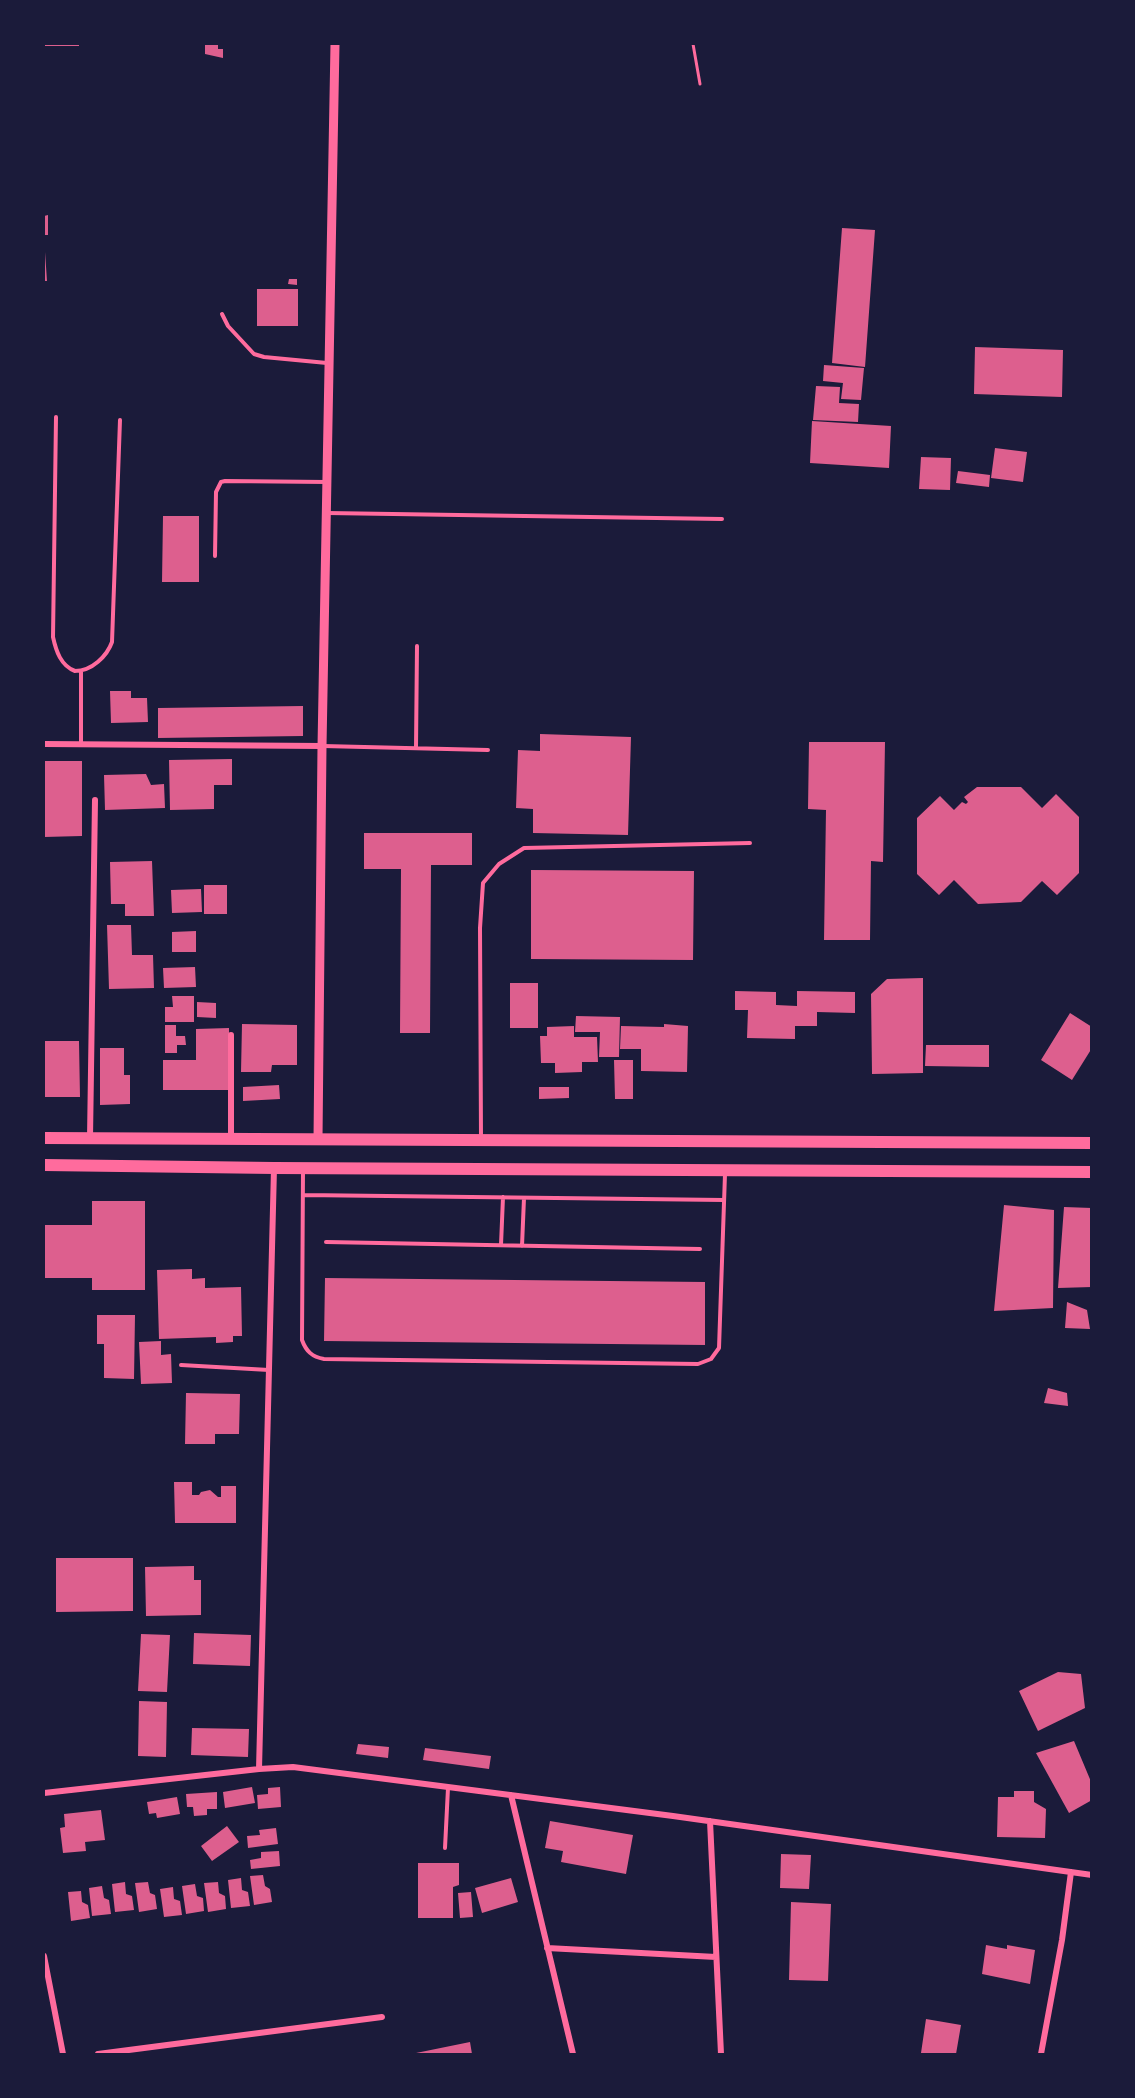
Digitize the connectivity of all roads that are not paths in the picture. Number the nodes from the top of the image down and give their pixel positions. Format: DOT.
graph roads {
  1 [pos="335,44"];
  2 [pos="222,314"];
  3 [pos="329,363"];
  4 [pos="56,417"];
  5 [pos="120,420"];
  6 [pos="327,482"];
  7 [pos="327,513"];
  8 [pos="722,519"];
  9 [pos="214,556"];
  10 [pos="417,646"];
  11 [pos="81,671"];
  12 [pos="44,744"];
  13 [pos="81,744"];
  14 [pos="322,746"];
  15 [pos="416,748"];
  16 [pos="488,750"];
  17 [pos="95,800"];
  18 [pos="750,843"];
  19 [pos="231,1035"];
  20 [pos="44,1138"];
  21 [pos="90,1138"];
  22 [pos="231,1139"];
  23 [pos="318,1139"];
  24 [pos="481,1140"];
  25 [pos="1092,1143"];
  26 [pos="44,1165"];
  27 [pos="274,1168"];
  28 [pos="303,1168"];
  29 [pos="725,1170"];
  30 [pos="1092,1172"];
  31 [pos="303,1195"];
  32 [pos="503,1197"];
  33 [pos="524,1198"];
  34 [pos="724,1200"];
  35 [pos="326,1242"];
  36 [pos="501,1245"];
  37 [pos="522,1246"];
  38 [pos="700,1249"];
  39 [pos="181,1365"];
  40 [pos="269,1370"];
  41 [pos="259,1768"];
  42 [pos="448,1788"];
  43 [pos="44,1793"];
  44 [pos="511,1796"];
  45 [pos="710,1821"];
  46 [pos="445,1848"];
  47 [pos="1071,1872"];
  48 [pos="1092,1875"];
  49 [pos="547,1948"];
  50 [pos="44,1956"];
  51 [pos="717,1957"];
  52 [pos="382,2017"];
  53 [pos="63,2055"];
  54 [pos="98,2055"];
  55 [pos="573,2055"];
  56 [pos="721,2055"];
  57 [pos="1041,2055"];
  1 -- 3 [label="street"];
  2 -- 3 [label="lane"];
  3 -- 6 [label="street"];
  4 -- 11 [label="lane"];
  5 -- 11 [label="lane"];
  6 -- 7 [label="street"];
  6 -- 9 [label="lane"];
  7 -- 8 [label="lane"];
  7 -- 14 [label="street"];
  10 -- 15 [label="lane"];
  11 -- 13 [label="lane"];
  12 -- 13 [label="street"];
  13 -- 14 [label="street"];
  14 -- 15 [label="lane"];
  14 -- 23 [label="street"];
  15 -- 16 [label="lane"];
  17 -- 21 [label="street"];
  18 -- 24 [label="lane"];
  19 -- 22 [label="street"];
  20 -- 21 [label="highway"];
  21 -- 22 [label="highway"];
  22 -- 23 [label="highway"];
  23 -- 24 [label="highway"];
  24 -- 25 [label="highway"];
  26 -- 27 [label="highway"];
  27 -- 28 [label="highway"];
  27 -- 40 [label="street"];
  28 -- 29 [label="highway"];
  28 -- 31 [label="lane"];
  29 -- 30 [label="highway"];
  29 -- 34 [label="lane"];
  31 -- 32 [label="lane"];
  31 -- 34 [label="lane"];
  32 -- 33 [label="lane"];
  32 -- 36 [label="lane"];
  33 -- 34 [label="lane"];
  33 -- 37 [label="lane"];
  35 -- 36 [label="lane"];
  36 -- 37 [label="lane"];
  37 -- 38 [label="lane"];
  39 -- 40 [label="lane"];
  40 -- 41 [label="street"];
  41 -- 42 [label="street"];
  41 -- 43 [label="street"];
  42 -- 44 [label="street"];
  42 -- 46 [label="lane"];
  44 -- 45 [label="street"];
  44 -- 49 [label="street"];
  45 -- 47 [label="street"];
  45 -- 51 [label="street"];
  47 -- 48 [label="street"];
  47 -- 57 [label="street"];
  49 -- 51 [label="street"];
  49 -- 55 [label="street"];
  50 -- 53 [label="street"];
  51 -- 56 [label="street"];
  52 -- 54 [label="street"];
}
